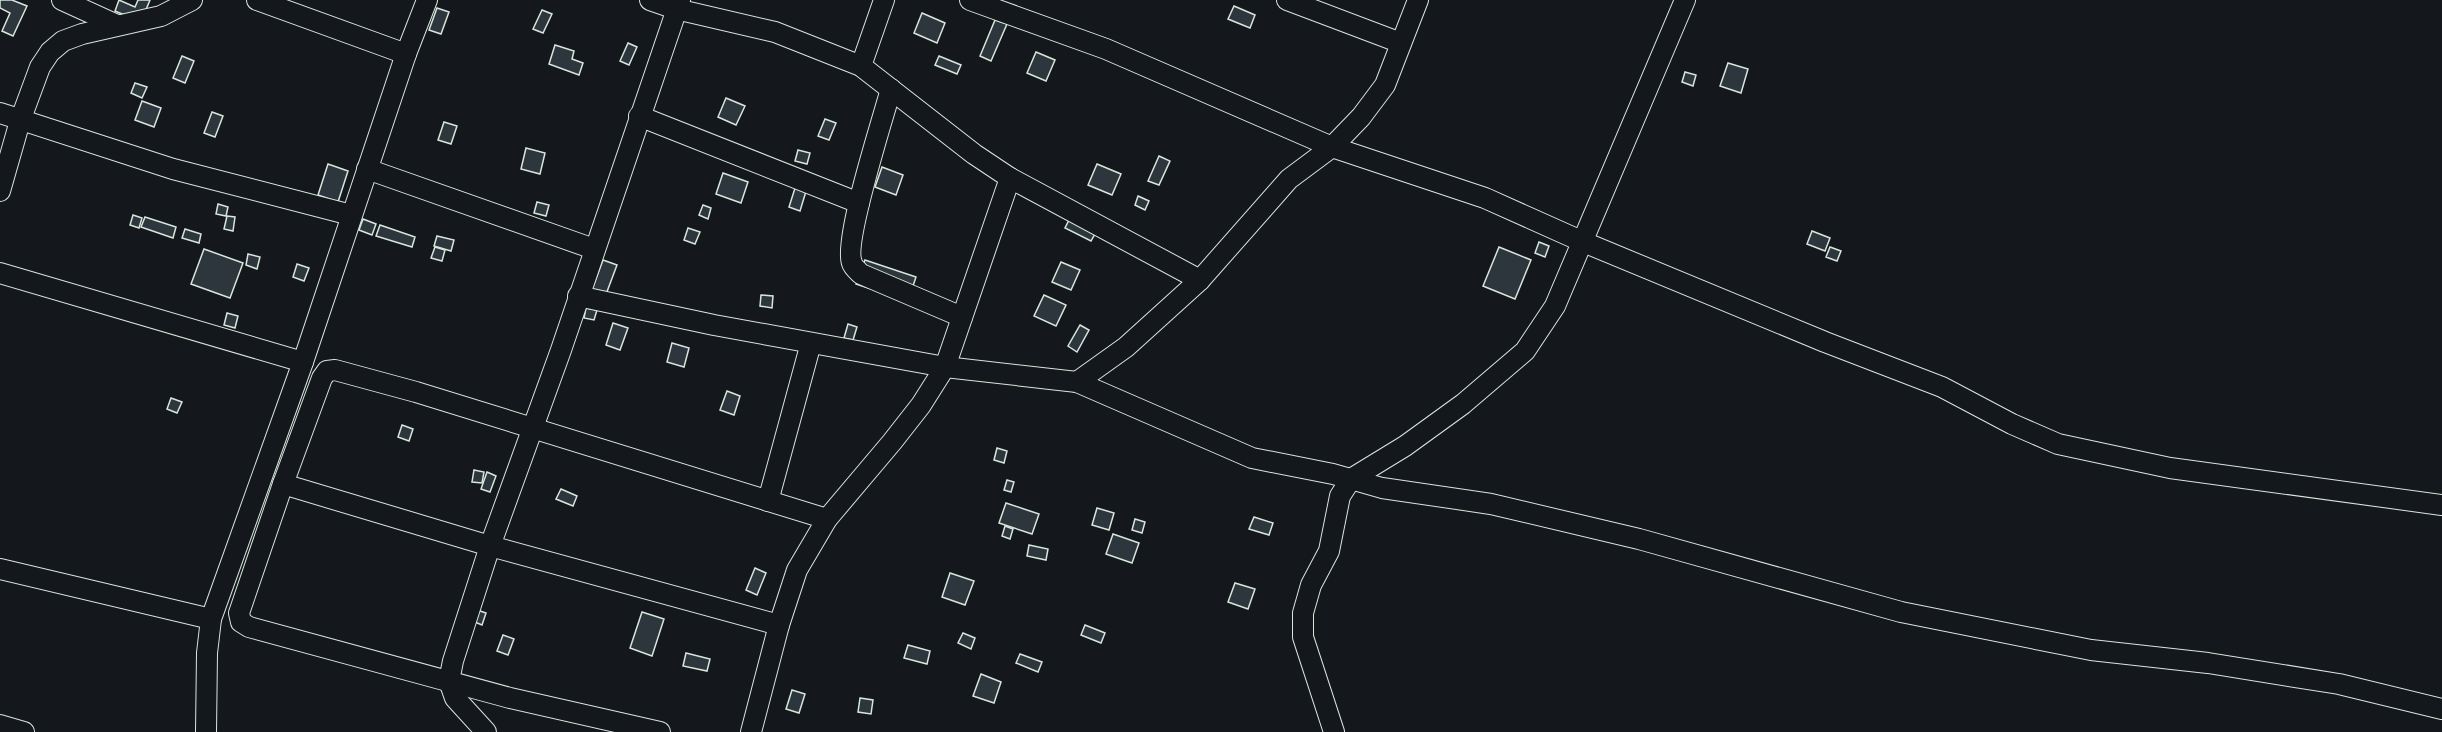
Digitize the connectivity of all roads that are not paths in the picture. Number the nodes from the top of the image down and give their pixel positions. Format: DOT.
graph roads {
  1 [pos="62,0"];
  2 [pos="192,0"];
  3 [pos="257,0"];
  4 [pos="428,0"];
  5 [pos="651,0"];
  6 [pos="884,0"];
  7 [pos="970,0"];
  8 [pos="1287,0"];
  9 [pos="1418,0"];
  10 [pos="1685,0"];
  11 [pos="678,4"];
  12 [pos="117,25"];
  13 [pos="1401,43"];
  14 [pos="406,54"];
  15 [pos="861,66"];
  16 [pos="891,89"];
  17 [pos="0,113"];
  18 [pos="639,116"];
  19 [pos="20,121"];
  20 [pos="1332,147"];
  21 [pos="367,169"];
  22 [pos="1010,178"];
  23 [pos="0,191"];
  24 [pos="859,203"];
  25 [pos="351,215"];
  26 [pos="1581,241"];
  27 [pos="594,249"];
  28 [pos="0,273"];
  29 [pos="1200,280"];
  30 [pos="578,296"];
  31 [pos="962,317"];
  32 [pos="811,343"];
  33 [pos="303,362"];
  34 [pos="945,368"];
  35 [pos="1077,382"];
  36 [pos="533,429"];
  37 [pos="1351,479"];
  38 [pos="283,484"];
  39 [pos="768,501"];
  40 [pos="2442,505"];
  41 [pos="827,519"];
  42 [pos="490,546"];
  43 [pos="0,569"];
  44 [pos="211,619"];
  45 [pos="779,625"];
  46 [pos="449,681"];
  47 [pos="2442,709"];
  48 [pos="0,725"];
  49 [pos="24,732"];
  50 [pos="206,732"];
  51 [pos="486,732"];
  52 [pos="660,732"];
  53 [pos="751,732"];
  54 [pos="1334,732"];
  1 -- 12 [label="street"];
  2 -- 12 [label="street"];
  3 -- 14 [label="street"];
  4 -- 14 [label="street"];
  5 -- 11 [label="street"];
  6 -- 15 [label="street"];
  7 -- 20 [label="street"];
  8 -- 13 [label="street"];
  9 -- 13 [label="street"];
  10 -- 26 [label="street"];
  11 -- 15 [label="street"];
  11 -- 18 [label="street"];
  12 -- 19 [label="street"];
  13 -- 20 [label="street"];
  14 -- 21 [label="street"];
  15 -- 16 [label="street"];
  16 -- 22 [label="street"];
  16 -- 24 [label="street"];
  17 -- 19 [label="street"];
  18 -- 24 [label="street"];
  18 -- 27 [label="street"];
  19 -- 23 [label="street"];
  19 -- 25 [label="street"];
  20 -- 26 [label="street"];
  20 -- 29 [label="street"];
  21 -- 25 [label="street"];
  21 -- 27 [label="street"];
  22 -- 29 [label="street"];
  22 -- 31 [label="street"];
  24 -- 31 [label="street"];
  25 -- 33 [label="street"];
  26 -- 37 [label="street"];
  26 -- 40 [label="street"];
  27 -- 30 [label="street"];
  28 -- 33 [label="street"];
  29 -- 35 [label="street"];
  30 -- 32 [label="street"];
  30 -- 36 [label="street"];
  31 -- 34 [label="street"];
  32 -- 34 [label="street"];
  32 -- 39 [label="street"];
  33 -- 44 [label="street"];
  34 -- 35 [label="street"];
  34 -- 41 [label="street"];
  35 -- 37 [label="street"];
  36 -- 38 [label="street"];
  36 -- 39 [label="street"];
  36 -- 42 [label="street"];
  37 -- 47 [label="street"];
  37 -- 54 [label="street"];
  38 -- 42 [label="street"];
  38 -- 46 [label="street"];
  39 -- 41 [label="street"];
  41 -- 45 [label="street"];
  42 -- 45 [label="street"];
  42 -- 46 [label="street"];
  43 -- 44 [label="street"];
  44 -- 50 [label="street"];
  45 -- 53 [label="street"];
  46 -- 51 [label="street"];
  46 -- 52 [label="street"];
  48 -- 49 [label="street"];
}
